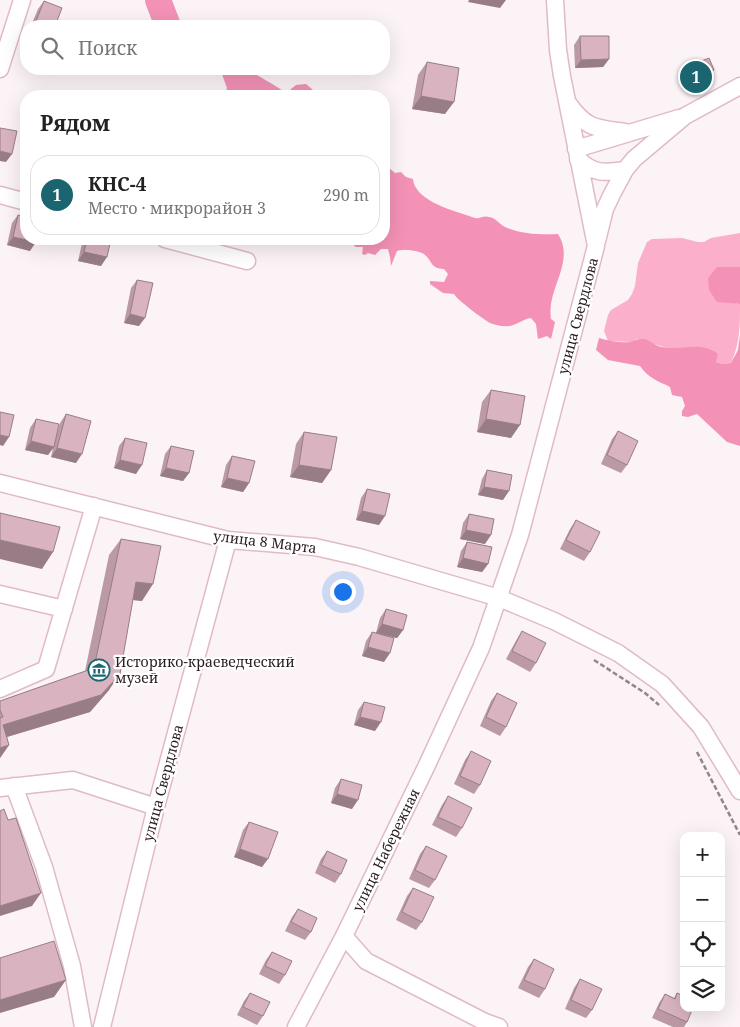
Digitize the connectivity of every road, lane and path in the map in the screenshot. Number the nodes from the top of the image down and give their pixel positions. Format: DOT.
graph roads {
  1 [pos="22,0"];
  2 [pos="555,0"];
  3 [pos="0,69"];
  4 [pos="740,86"];
  5 [pos="567,101"];
  6 [pos="686,116"];
  7 [pos="630,133"];
  8 [pos="577,154"];
  9 [pos="625,170"];
  10 [pos="0,195"];
  11 [pos="20,200"];
  12 [pos="187,245"];
  13 [pos="596,246"];
  14 [pos="247,261"];
  15 [pos="0,483"];
  16 [pos="94,506"];
  17 [pos="228,540"];
  18 [pos="0,594"];
  19 [pos="499,598"];
  20 [pos="64,609"];
  21 [pos="590,656"];
  22 [pos="0,690"];
  23 [pos="660,706"];
  24 [pos="694,746"];
  25 [pos="7,787"];
  26 [pos="740,791"];
  27 [pos="156,807"];
  28 [pos="740,835"];
  29 [pos="344,936"];
  30 [pos="83,1027"];
  31 [pos="102,1027"];
  32 [pos="296,1027"];
  33 [pos="499,1027"];
  1 -- 3 [label="street"];
  2 -- 5 [label="street, улица Свердлова"];
  4 -- 6 [label="street"];
  5 -- 7 [label="street"];
  5 -- 8 [label="street, улица Свердлова"];
  6 -- 7 [label="street"];
  6 -- 9 [label="street"];
  7 -- 8 [label="street"];
  8 -- 9 [label="street"];
  8 -- 13 [label="street, улица Свердлова"];
  9 -- 13 [label="street"];
  10 -- 11 [label="street"];
  12 -- 14 [label="street"];
  13 -- 19 [label="street, улица Свердлова"];
  15 -- 16 [label="street, улица 8 Марта"];
  16 -- 17 [label="street, улица 8 Марта"];
  16 -- 20 [label="street"];
  17 -- 19 [label="street, улица 8 Марта"];
  17 -- 27 [label="street, улица Свердлова"];
  18 -- 20 [label="street"];
  19 -- 26 [label="street, улица 8 Марта"];
  19 -- 29 [label="street, улица Набережная"];
  20 -- 22 [label="street"];
  21 -- 23 [label="path"];
  24 -- 28 [label="path"];
  25 -- 27 [label="street"];
  25 -- 30 [label="street"];
  27 -- 31 [label="street, улица Свердлова"];
  29 -- 32 [label="street, улица Набережная"];
  29 -- 33 [label="street"];
}
